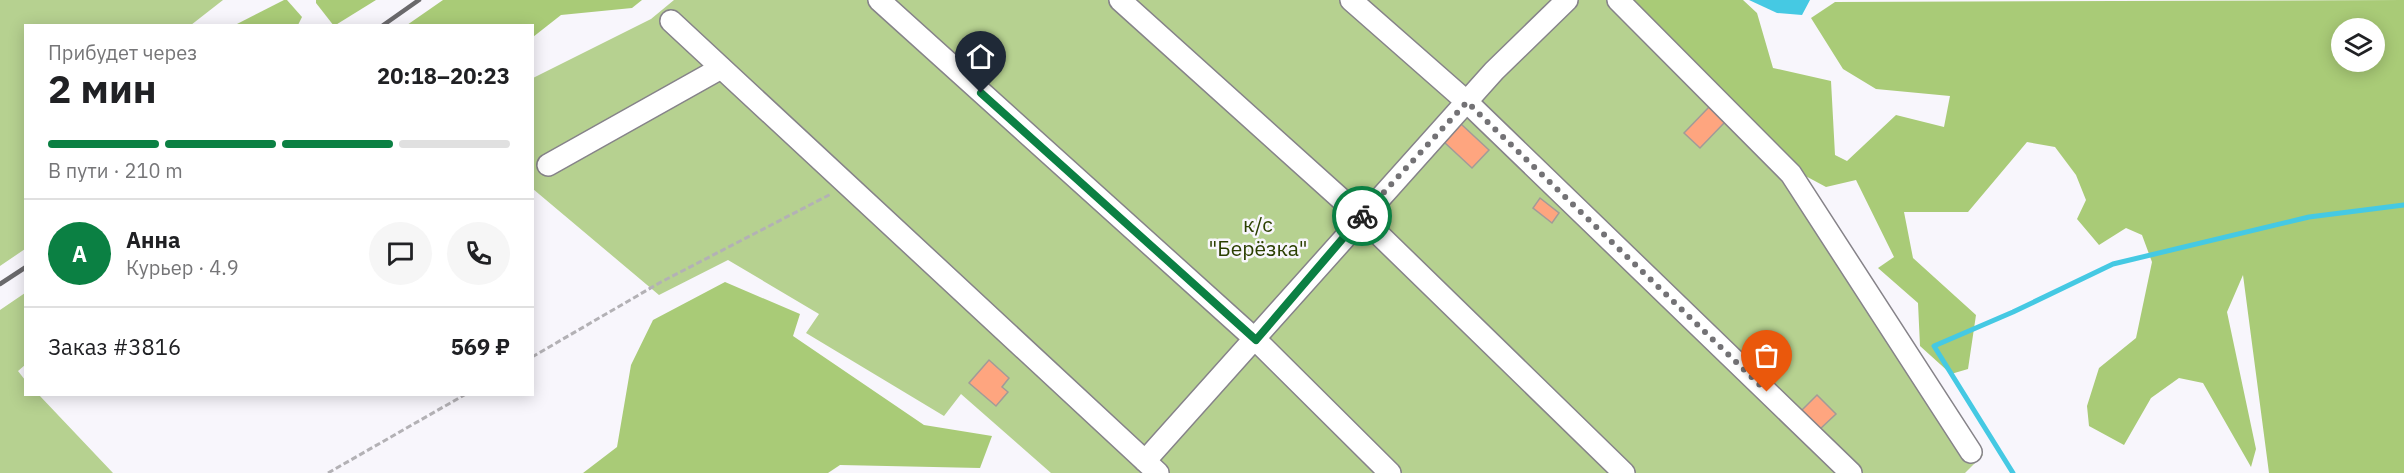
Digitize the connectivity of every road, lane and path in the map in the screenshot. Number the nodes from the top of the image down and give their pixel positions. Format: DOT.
graph roads {
  1 [pos="879,0"];
  2 [pos="1120,0"];
  3 [pos="1351,0"];
  4 [pos="1567,0"];
  5 [pos="1618,0"];
  6 [pos="671,21"];
  7 [pos="721,68"];
  8 [pos="1467,102"];
  9 [pos="548,165"];
  10 [pos="848,186"];
  11 [pos="1362,217"];
  12 [pos="1256,340"];
  13 [pos="534,356"];
  14 [pos="463,396"];
  15 [pos="1971,452"];
  16 [pos="1152,467"];
  17 [pos="328,473"];
  18 [pos="1390,473"];
  19 [pos="1624,473"];
  20 [pos="1851,473"];
  1 -- 12 [label="lane"];
  2 -- 11 [label="lane"];
  3 -- 8 [label="lane"];
  4 -- 8 [label="lane"];
  5 -- 15 [label="lane"];
  6 -- 7 [label="lane"];
  7 -- 9 [label="lane"];
  7 -- 10 [label="lane"];
  8 -- 11 [label="lane"];
  8 -- 20 [label="lane"];
  10 -- 13 [label="path"];
  10 -- 16 [label="lane"];
  11 -- 12 [label="lane"];
  11 -- 19 [label="lane"];
  12 -- 16 [label="lane"];
  12 -- 18 [label="lane"];
  14 -- 17 [label="path"];
}
